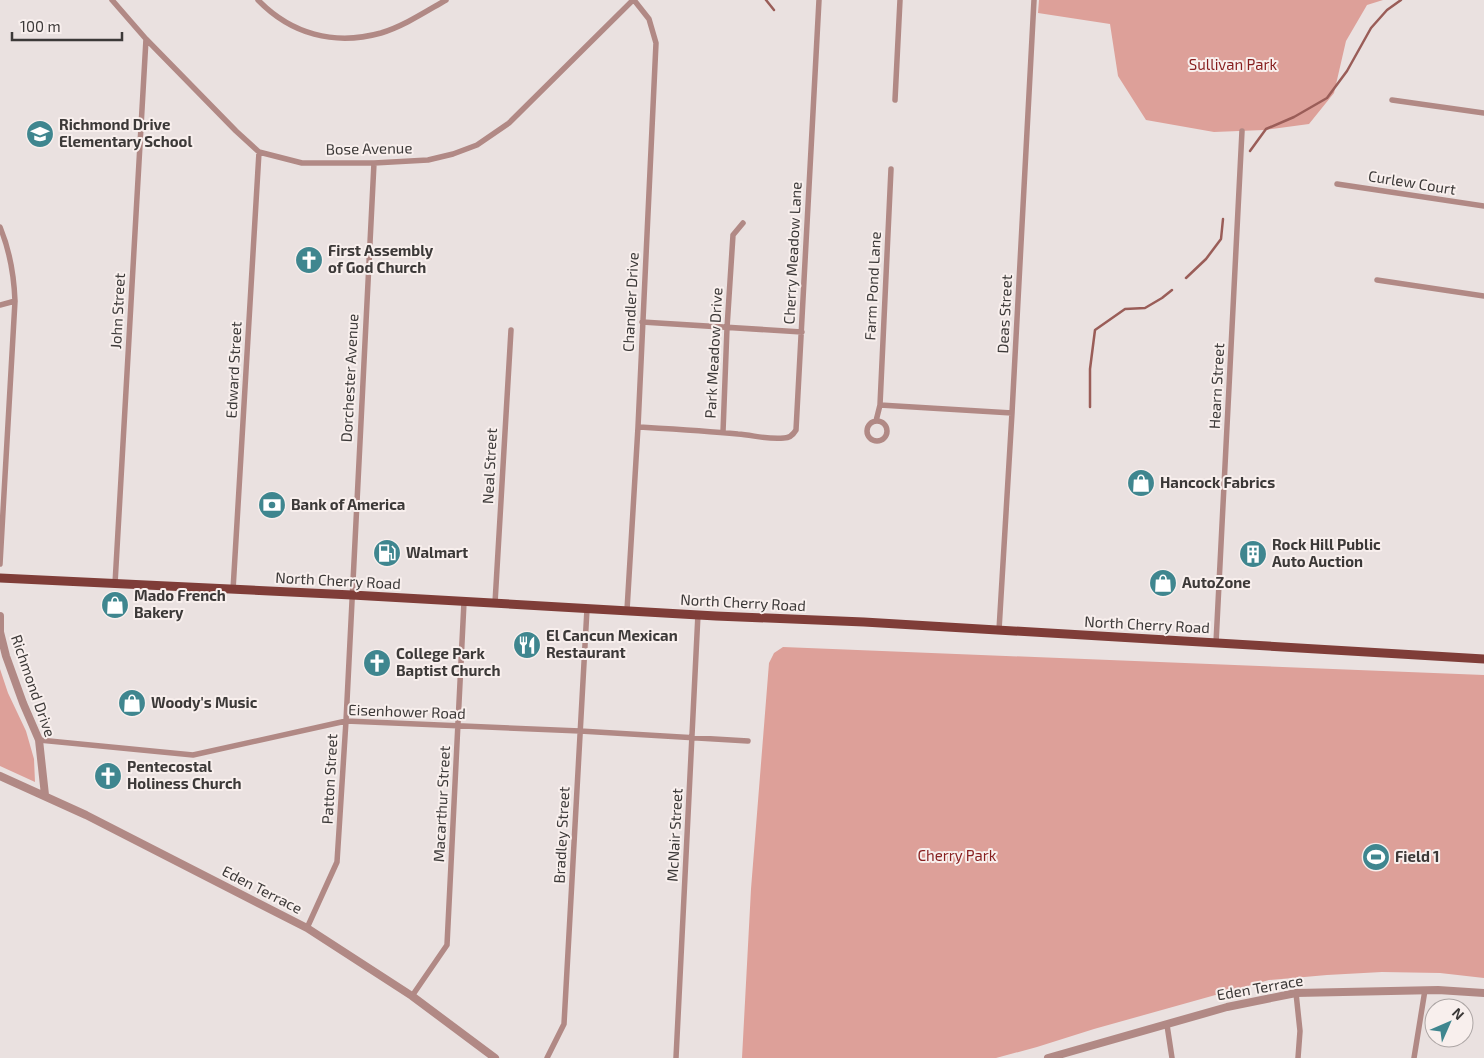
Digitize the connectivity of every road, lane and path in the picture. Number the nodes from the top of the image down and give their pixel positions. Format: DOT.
graph roads {
  1 [pos="112,0"];
  2 [pos="258,0"];
  3 [pos="446,0"];
  4 [pos="634,0"];
  5 [pos="820,0"];
  6 [pos="900,0"];
  7 [pos="1034,0"];
  8 [pos="146,39"];
  9 [pos="895,100"];
  10 [pos="1392,100"];
  11 [pos="1484,114"];
  12 [pos="1242,131"];
  13 [pos="259,152"];
  14 [pos="374,163"];
  15 [pos="890,169"];
  16 [pos="1337,184"];
  17 [pos="1484,206"];
  18 [pos="743,223"];
  19 [pos="0,227"];
  20 [pos="1377,280"];
  21 [pos="1484,296"];
  22 [pos="15,301"];
  23 [pos="0,305"];
  24 [pos="642,322"];
  25 [pos="727,328"];
  26 [pos="510,330"];
  27 [pos="802,332"];
  28 [pos="880,405"];
  29 [pos="1012,413"];
  30 [pos="876,421"];
  31 [pos="638,427"];
  32 [pos="723,432"];
  33 [pos="0,564"];
  34 [pos="0,578"];
  35 [pos="115,584"];
  36 [pos="233,590"];
  37 [pos="352,595"];
  38 [pos="464,602"];
  39 [pos="494,603"];
  40 [pos="586,608"];
  41 [pos="626,610"];
  42 [pos="698,614"];
  43 [pos="0,616"];
  44 [pos="999,630"];
  45 [pos="1216,643"];
  46 [pos="1484,659"];
  47 [pos="346,721"];
  48 [pos="458,726"];
  49 [pos="580,731"];
  50 [pos="692,738"];
  51 [pos="39,740"];
  52 [pos="748,741"];
  53 [pos="0,776"];
  54 [pos="45,795"];
  55 [pos="307,928"];
  56 [pos="1425,990"];
  57 [pos="1296,993"];
  58 [pos="1484,993"];
  59 [pos="412,996"];
  60 [pos="1167,1025"];
  61 [pos="495,1058"];
  62 [pos="547,1058"];
  63 [pos="676,1058"];
  64 [pos="1048,1058"];
  65 [pos="1172,1058"];
  66 [pos="1298,1058"];
  67 [pos="1414,1058"];
  1 -- 8 [label="street, Bose Avenue"];
  2 -- 3 [label="street"];
  4 -- 14 [label="street, Bose Avenue"];
  4 -- 24 [label="street, Chandler Drive"];
  5 -- 27 [label="street, Cherry Meadow Lane"];
  6 -- 9 [label="street"];
  7 -- 29 [label="street, Deas Street"];
  8 -- 13 [label="street, Bose Avenue"];
  8 -- 35 [label="street, John Street"];
  10 -- 11 [label="street"];
  12 -- 45 [label="street, Hearn Street"];
  13 -- 14 [label="street, Bose Avenue"];
  13 -- 36 [label="street, Edward Street"];
  14 -- 37 [label="street, Dorchester Avenue"];
  15 -- 28 [label="street, Farm Pond Lane"];
  16 -- 17 [label="street, Curlew Court"];
  18 -- 25 [label="street, Park Meadow Drive"];
  19 -- 22 [label="street"];
  20 -- 21 [label="street"];
  22 -- 23 [label="street"];
  22 -- 33 [label="street"];
  24 -- 25 [label="street"];
  24 -- 31 [label="street, Chandler Drive"];
  25 -- 27 [label="street"];
  25 -- 32 [label="street, Park Meadow Drive"];
  26 -- 39 [label="street, Neal Street"];
  27 -- 32 [label="street, Cherry Meadow Lane"];
  28 -- 29 [label="street"];
  28 -- 30 [label="street, Farm Pond Lane"];
  29 -- 44 [label="street, Deas Street"];
  31 -- 32 [label="street, Park Meadow Drive"];
  31 -- 41 [label="street, Chandler Drive"];
  34 -- 35 [label="main road, North Cherry Road"];
  35 -- 36 [label="main road, North Cherry Road"];
  36 -- 37 [label="main road, North Cherry Road"];
  37 -- 38 [label="main road, North Cherry Road"];
  37 -- 47 [label="street, Patton Street"];
  38 -- 39 [label="main road, North Cherry Road"];
  38 -- 48 [label="street, Macarthur Street"];
  39 -- 40 [label="main road, North Cherry Road"];
  40 -- 41 [label="main road, North Cherry Road"];
  40 -- 49 [label="street, Bradley Street"];
  41 -- 42 [label="main road, North Cherry Road"];
  42 -- 44 [label="main road, North Cherry Road"];
  42 -- 50 [label="street, McNair Street"];
  43 -- 51 [label="street, Richmond Drive"];
  44 -- 45 [label="main road, North Cherry Road"];
  45 -- 46 [label="main road, North Cherry Road"];
  47 -- 48 [label="street, Eisenhower Road"];
  47 -- 51 [label="street, Eisenhower Road"];
  47 -- 55 [label="street, Patton Street"];
  48 -- 49 [label="street, Eisenhower Road"];
  48 -- 59 [label="street, Macarthur Street"];
  49 -- 50 [label="street, Eisenhower Road"];
  49 -- 62 [label="street, Bradley Street"];
  50 -- 52 [label="street, Eisenhower Road"];
  50 -- 63 [label="street, McNair Street"];
  51 -- 54 [label="street, Richmond Drive"];
  53 -- 54 [label="street, Eden Terrace"];
  54 -- 55 [label="street, Eden Terrace"];
  55 -- 59 [label="street, Eden Terrace"];
  56 -- 57 [label="street, Eden Terrace"];
  56 -- 58 [label="street, Eden Terrace"];
  56 -- 67 [label="street"];
  57 -- 60 [label="street, Eden Terrace"];
  57 -- 66 [label="street"];
  59 -- 61 [label="street, Eden Terrace"];
  60 -- 64 [label="street, Eden Terrace"];
  60 -- 65 [label="street"];
}
